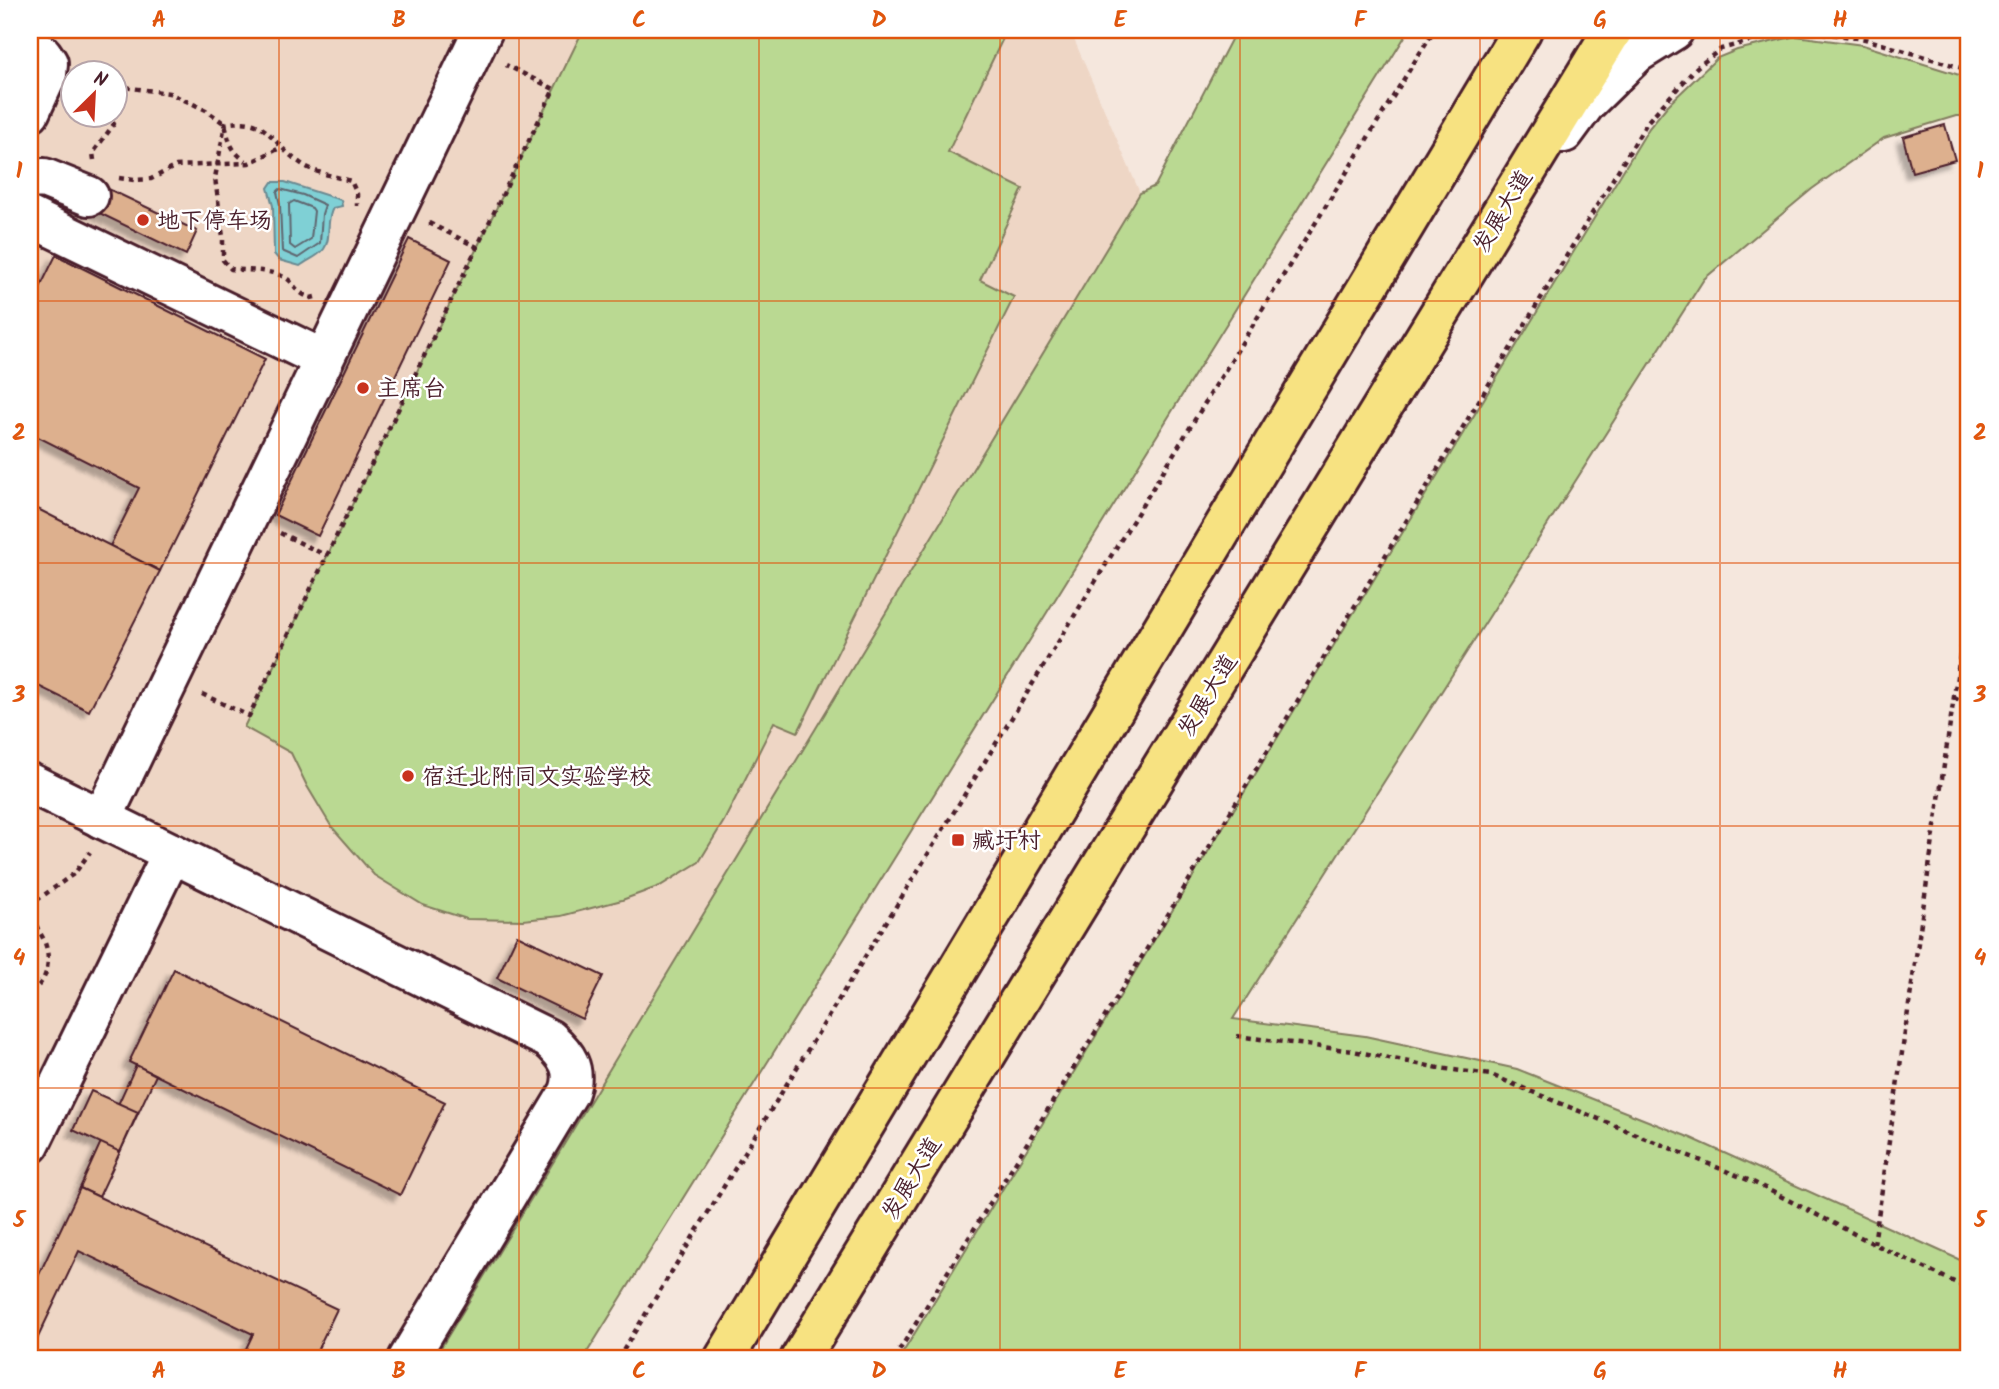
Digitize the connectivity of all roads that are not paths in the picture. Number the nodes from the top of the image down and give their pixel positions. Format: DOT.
graph roads {
  1 [pos="1503,30"];
  2 [pos="1521,30"];
  3 [pos="1613,30"];
  4 [pos="1674,30"];
  5 [pos="478,39"];
  6 [pos="30,48"];
  7 [pos="30,112"];
  8 [pos="1433,178"];
  9 [pos="30,179"];
  10 [pos="98,179"];
  11 [pos="30,217"];
  12 [pos="1491,229"];
  13 [pos="323,359"];
  14 [pos="30,783"];
  15 [pos="102,819"];
  16 [pos="172,853"];
  17 [pos="30,1144"];
  18 [pos="408,1359"];
  19 [pos="724,1359"];
  20 [pos="800,1359"];
  1 -- 8 [label="street"];
  2 -- 8 [label="main road"];
  3 -- 12 [label="main road, 发展大道"];
  4 -- 12 [label="street"];
  5 -- 13 [label="street"];
  6 -- 7 [label="street"];
  8 -- 19 [label="main road"];
  9 -- 10 [label="street"];
  11 -- 13 [label="street"];
  12 -- 20 [label="main road, 发展大道"];
  13 -- 15 [label="street"];
  14 -- 15 [label="street"];
  15 -- 16 [label="street"];
  16 -- 17 [label="street"];
  16 -- 18 [label="street"];
}
